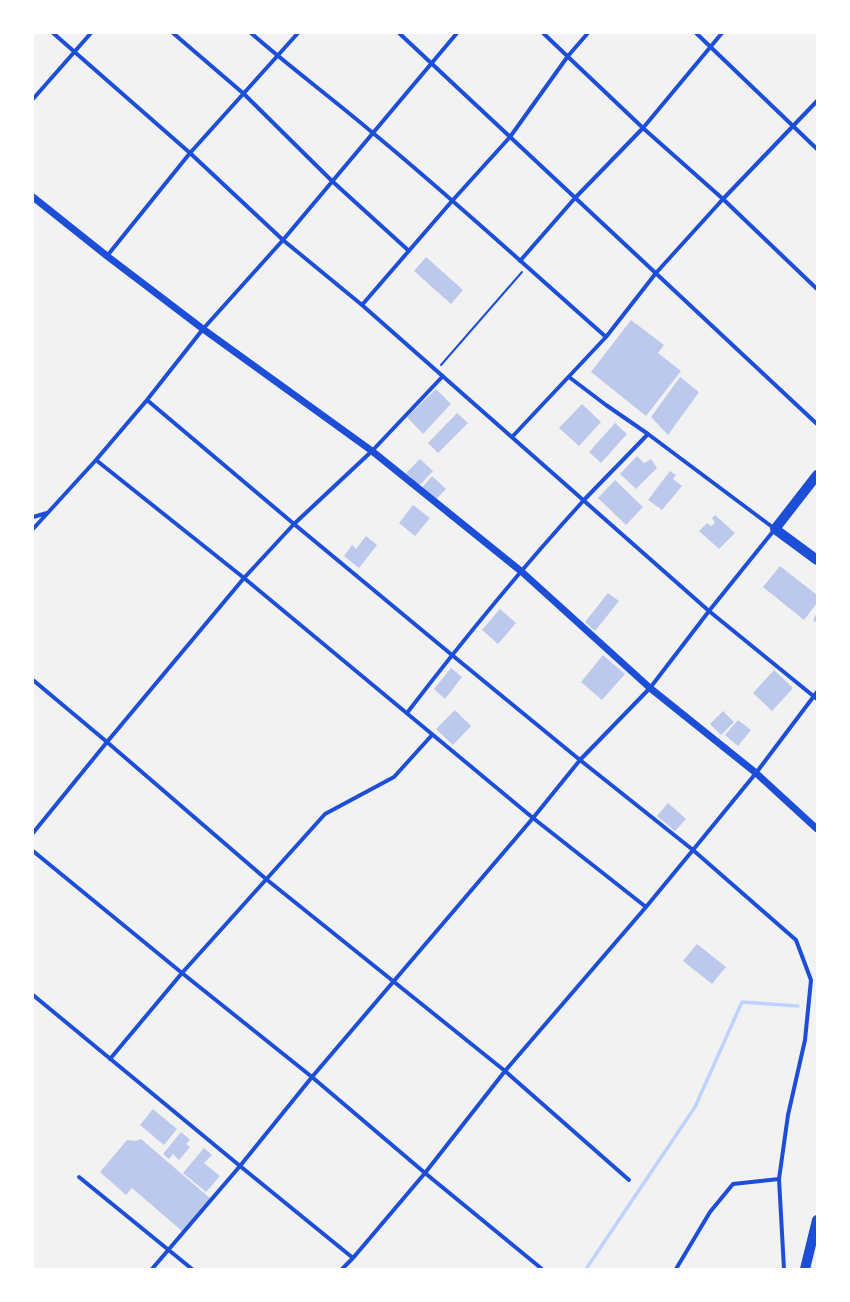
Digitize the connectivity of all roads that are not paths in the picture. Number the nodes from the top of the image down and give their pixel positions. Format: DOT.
graph roads {
  1 [pos="53,33"];
  2 [pos="91,33"];
  3 [pos="173,33"];
  4 [pos="251,33"];
  5 [pos="298,33"];
  6 [pos="399,33"];
  7 [pos="457,33"];
  8 [pos="543,33"];
  9 [pos="588,33"];
  10 [pos="696,33"];
  11 [pos="722,33"];
  12 [pos="710,46"];
  13 [pos="74,52"];
  14 [pos="277,56"];
  15 [pos="568,56"];
  16 [pos="432,64"];
  17 [pos="244,94"];
  18 [pos="33,99"];
  19 [pos="817,101"];
  20 [pos="793,127"];
  21 [pos="643,128"];
  22 [pos="373,133"];
  23 [pos="510,137"];
  24 [pos="817,149"];
  25 [pos="190,153"];
  26 [pos="332,181"];
  27 [pos="33,197"];
  28 [pos="575,198"];
  29 [pos="723,199"];
  30 [pos="452,201"];
  31 [pos="283,240"];
  32 [pos="409,251"];
  33 [pos="107,256"];
  34 [pos="520,261"];
  35 [pos="656,273"];
  36 [pos="817,289"];
  37 [pos="362,305"];
  38 [pos="203,329"];
  39 [pos="606,337"];
  40 [pos="443,376"];
  41 [pos="569,376"];
  42 [pos="147,400"];
  43 [pos="817,424"];
  44 [pos="648,434"];
  45 [pos="512,437"];
  46 [pos="372,451"];
  47 [pos="96,460"];
  48 [pos="817,474"];
  49 [pos="584,500"];
  50 [pos="47,512"];
  51 [pos="33,517"];
  52 [pos="294,524"];
  53 [pos="33,529"];
  54 [pos="775,529"];
  55 [pos="817,560"];
  56 [pos="522,572"];
  57 [pos="244,578"];
  58 [pos="709,611"];
  59 [pos="452,655"];
  60 [pos="33,680"];
  61 [pos="650,688"];
  62 [pos="817,692"];
  63 [pos="815,697"];
  64 [pos="407,713"];
  65 [pos="432,734"];
  66 [pos="107,742"];
  67 [pos="580,760"];
  68 [pos="756,773"];
  69 [pos="532,818"];
  70 [pos="817,829"];
  71 [pos="33,833"];
  72 [pos="693,850"];
  73 [pos="33,851"];
  74 [pos="266,879"];
  75 [pos="646,907"];
  76 [pos="182,973"];
  77 [pos="393,982"];
  78 [pos="33,995"];
  79 [pos="110,1059"];
  80 [pos="505,1071"];
  81 [pos="312,1077"];
  82 [pos="240,1166"];
  83 [pos="425,1172"];
  84 [pos="79,1177"];
  85 [pos="779,1179"];
  86 [pos="629,1180"];
  87 [pos="817,1220"];
  88 [pos="168,1250"];
  89 [pos="353,1258"];
  90 [pos="152,1269"];
  91 [pos="192,1269"];
  92 [pos="342,1269"];
  93 [pos="542,1269"];
  94 [pos="676,1269"];
  95 [pos="784,1269"];
  96 [pos="805,1269"];
  1 -- 13 [label="street"];
  2 -- 13 [label="street"];
  3 -- 17 [label="street"];
  4 -- 14 [label="street"];
  5 -- 14 [label="street"];
  6 -- 16 [label="street"];
  7 -- 16 [label="street"];
  8 -- 15 [label="street"];
  9 -- 15 [label="street"];
  10 -- 12 [label="street"];
  11 -- 12 [label="street"];
  12 -- 20 [label="street"];
  12 -- 21 [label="street"];
  13 -- 18 [label="street"];
  13 -- 25 [label="street"];
  14 -- 17 [label="street"];
  14 -- 22 [label="street"];
  15 -- 21 [label="street"];
  15 -- 23 [label="street"];
  16 -- 22 [label="street"];
  16 -- 23 [label="street"];
  17 -- 25 [label="street"];
  17 -- 26 [label="street"];
  19 -- 20 [label="street"];
  20 -- 24 [label="street"];
  20 -- 29 [label="street"];
  21 -- 28 [label="street"];
  21 -- 29 [label="street"];
  22 -- 26 [label="street"];
  22 -- 30 [label="street"];
  23 -- 28 [label="street"];
  23 -- 30 [label="street"];
  25 -- 31 [label="street"];
  25 -- 33 [label="street"];
  26 -- 31 [label="street"];
  26 -- 32 [label="street"];
  27 -- 33 [label="street"];
  28 -- 34 [label="street"];
  28 -- 35 [label="street"];
  29 -- 35 [label="street"];
  29 -- 36 [label="street"];
  30 -- 32 [label="street"];
  30 -- 34 [label="street"];
  31 -- 37 [label="street"];
  31 -- 38 [label="street"];
  32 -- 37 [label="street"];
  33 -- 38 [label="street"];
  34 -- 39 [label="street"];
  35 -- 39 [label="street"];
  35 -- 43 [label="street"];
  37 -- 40 [label="street"];
  38 -- 42 [label="street"];
  38 -- 46 [label="street"];
  39 -- 41 [label="street"];
  40 -- 45 [label="street"];
  40 -- 46 [label="street"];
  41 -- 44 [label="street"];
  41 -- 45 [label="street"];
  42 -- 47 [label="street"];
  42 -- 52 [label="street"];
  44 -- 49 [label="street"];
  44 -- 54 [label="street"];
  45 -- 49 [label="street"];
  46 -- 52 [label="street"];
  46 -- 56 [label="street"];
  47 -- 50 [label="street"];
  47 -- 57 [label="street"];
  48 -- 54 [label="main road"];
  49 -- 56 [label="street"];
  49 -- 58 [label="street"];
  50 -- 51 [label="street"];
  50 -- 53 [label="street"];
  52 -- 57 [label="street"];
  52 -- 59 [label="street"];
  54 -- 55 [label="main road"];
  54 -- 58 [label="street"];
  56 -- 59 [label="street"];
  56 -- 61 [label="street"];
  57 -- 64 [label="street"];
  57 -- 66 [label="street"];
  58 -- 61 [label="street"];
  58 -- 63 [label="street"];
  59 -- 64 [label="street"];
  59 -- 67 [label="street"];
  60 -- 66 [label="street"];
  61 -- 67 [label="street"];
  61 -- 68 [label="street"];
  62 -- 63 [label="street"];
  63 -- 68 [label="street"];
  64 -- 65 [label="street"];
  65 -- 69 [label="street"];
  65 -- 74 [label="street"];
  66 -- 71 [label="street"];
  66 -- 74 [label="street"];
  67 -- 69 [label="street"];
  67 -- 72 [label="street"];
  68 -- 70 [label="street"];
  68 -- 72 [label="street"];
  69 -- 75 [label="street"];
  69 -- 77 [label="street"];
  72 -- 75 [label="street"];
  72 -- 85 [label="street"];
  73 -- 76 [label="street"];
  74 -- 76 [label="street"];
  74 -- 77 [label="street"];
  75 -- 80 [label="street"];
  76 -- 79 [label="street"];
  76 -- 81 [label="street"];
  77 -- 80 [label="street"];
  77 -- 81 [label="street"];
  78 -- 79 [label="street"];
  79 -- 82 [label="street"];
  80 -- 83 [label="street"];
  80 -- 86 [label="street"];
  81 -- 82 [label="street"];
  81 -- 83 [label="street"];
  82 -- 88 [label="street"];
  82 -- 89 [label="street"];
  83 -- 89 [label="street"];
  83 -- 93 [label="street"];
  84 -- 88 [label="street"];
  85 -- 94 [label="street"];
  85 -- 95 [label="street"];
  87 -- 96 [label="main road"];
  88 -- 90 [label="street"];
  88 -- 91 [label="street"];
  89 -- 92 [label="street"];
}
